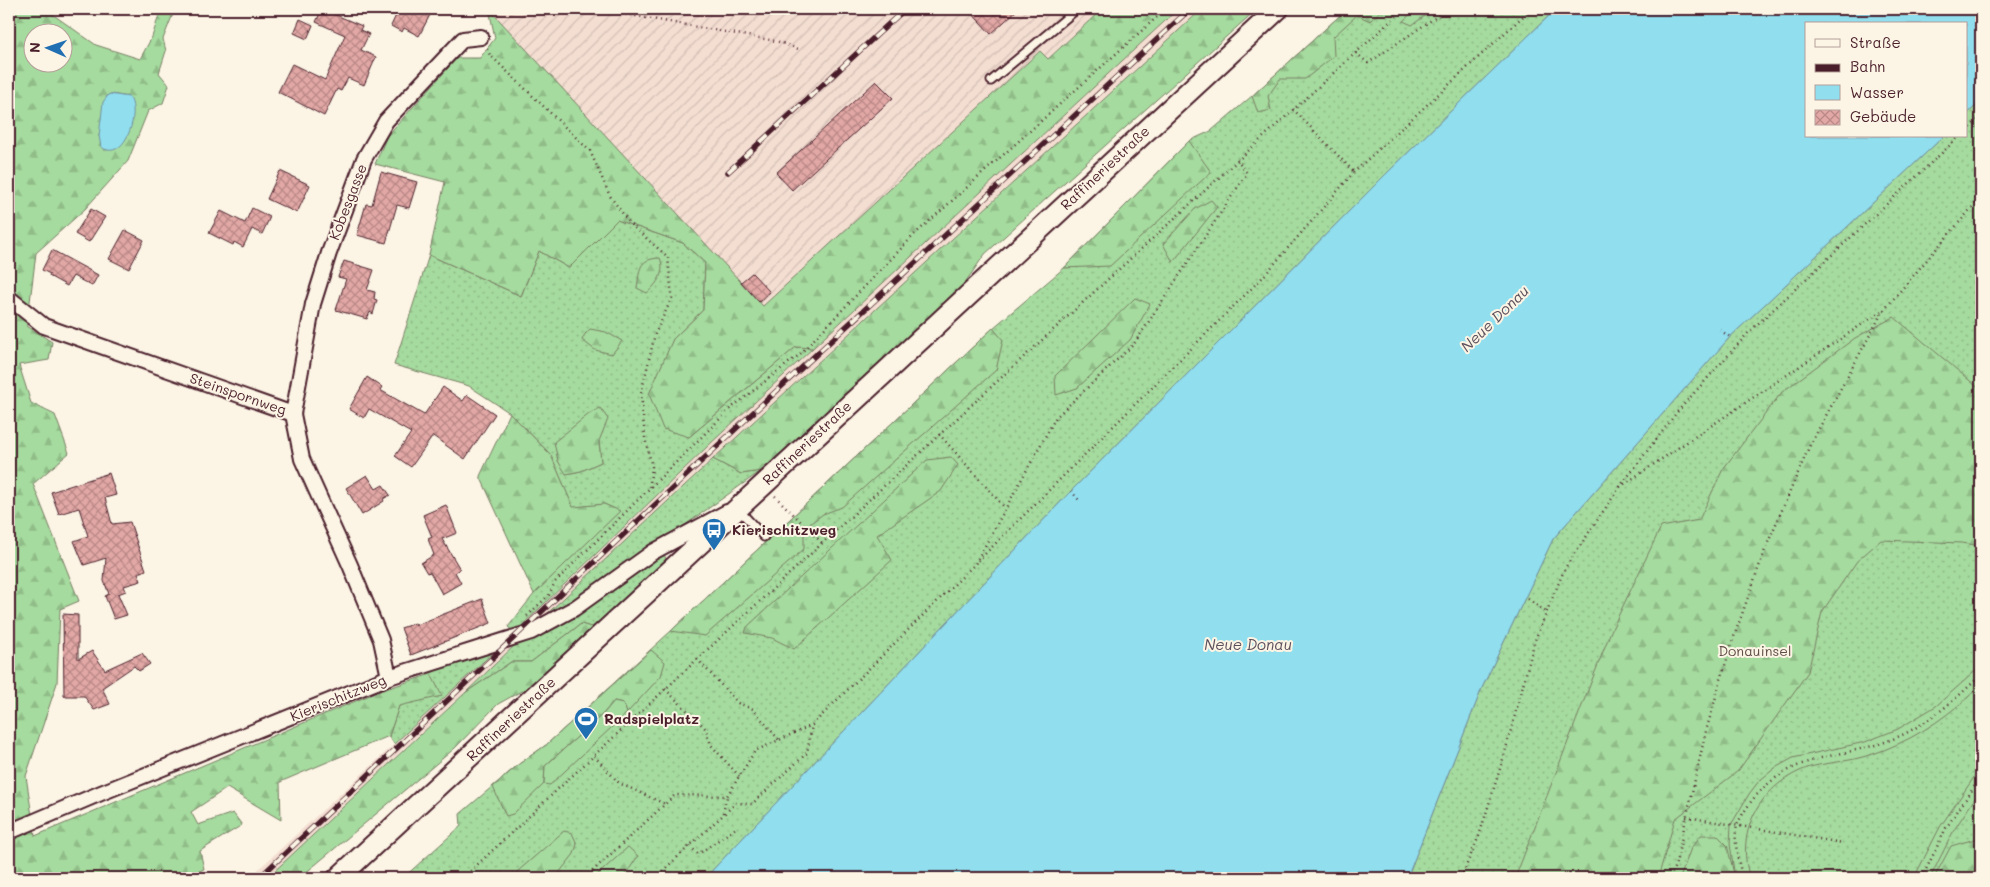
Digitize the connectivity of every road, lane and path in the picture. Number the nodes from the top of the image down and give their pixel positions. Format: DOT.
graph roads {
  1 [pos="596,9"];
  2 [pos="1077,9"];
  3 [pos="1166,9"];
  4 [pos="1278,9"];
  5 [pos="1404,9"];
  6 [pos="1448,9"];
  7 [pos="1531,9"];
  8 [pos="481,37"];
  9 [pos="801,50"];
  10 [pos="1356,53"];
  11 [pos="991,81"];
  12 [pos="1293,109"];
  13 [pos="1981,117"];
  14 [pos="1968,128"];
  15 [pos="1958,138"];
  16 [pos="1238,159"];
  17 [pos="1354,172"];
  18 [pos="1981,197"];
  19 [pos="9,298"];
  20 [pos="1883,311"];
  21 [pos="1720,330"];
  22 [pos="1730,337"];
  23 [pos="293,414"];
  24 [pos="939,434"];
  25 [pos="763,484"];
  26 [pos="1619,488"];
  27 [pos="649,490"];
  28 [pos="1071,491"];
  29 [pos="1079,500"];
  30 [pos="737,508"];
  31 [pos="1006,508"];
  32 [pos="764,537"];
  33 [pos="822,542"];
  34 [pos="975,564"];
  35 [pos="1528,599"];
  36 [pos="1546,612"];
  37 [pos="522,622"];
  38 [pos="697,658"];
  39 [pos="1981,676"];
  40 [pos="389,677"];
  41 [pos="665,689"];
  42 [pos="812,725"];
  43 [pos="779,740"];
  44 [pos="594,756"];
  45 [pos="739,776"];
  46 [pos="1981,777"];
  47 [pos="727,796"];
  48 [pos="665,804"];
  49 [pos="723,815"];
  50 [pos="1686,818"];
  51 [pos="1736,826"];
  52 [pos="736,828"];
  53 [pos="9,832"];
  54 [pos="1843,843"];
  55 [pos="690,846"];
  56 [pos="338,878"];
  57 [pos="463,878"];
  58 [pos="585,878"];
  59 [pos="654,878"];
  60 [pos="1461,878"];
  61 [pos="1670,878"];
  62 [pos="1743,878"];
  63 [pos="1922,878"];
  1 -- 9 [label="path"];
  2 -- 11 [label="lane"];
  3 -- 27 [label="path"];
  4 -- 25 [label="main road, Raffineriestraße"];
  5 -- 10 [label="path"];
  6 -- 10 [label="path"];
  7 -- 17 [label="path"];
  8 -- 23 [label="street, Kobesgasse"];
  8 -- 27 [label="path"];
  10 -- 12 [label="path"];
  12 -- 16 [label="path"];
  12 -- 17 [label="path"];
  13 -- 14 [label="path"];
  15 -- 26 [label="path"];
  16 -- 24 [label="path"];
  16 -- 31 [label="path"];
  17 -- 34 [label="path"];
  18 -- 20 [label="path"];
  19 -- 23 [label="street, Steinspornweg"];
  20 -- 26 [label="path"];
  20 -- 50 [label="path"];
  21 -- 22 [label="path"];
  23 -- 40 [label="street, Steinspornweg"];
  24 -- 31 [label="path"];
  24 -- 33 [label="path"];
  25 -- 30 [label="main road, Raffineriestraße"];
  25 -- 33 [label="path"];
  26 -- 36 [label="path"];
  27 -- 37 [label="path"];
  28 -- 29 [label="path"];
  30 -- 32 [label="lane"];
  30 -- 40 [label="street, Kierischitzweg"];
  30 -- 56 [label="main road, Raffineriestraße"];
  31 -- 34 [label="path"];
  33 -- 38 [label="path"];
  34 -- 42 [label="path"];
  35 -- 36 [label="path"];
  36 -- 60 [label="path"];
  38 -- 41 [label="path"];
  38 -- 43 [label="path"];
  39 -- 51 [label="path"];
  40 -- 53 [label="street, Kierischitzweg"];
  41 -- 44 [label="path"];
  41 -- 45 [label="path"];
  42 -- 43 [label="path"];
  42 -- 49 [label="path"];
  43 -- 45 [label="path"];
  44 -- 48 [label="path"];
  44 -- 57 [label="path"];
  45 -- 47 [label="path"];
  46 -- 63 [label="path"];
  47 -- 48 [label="path"];
  47 -- 49 [label="path"];
  48 -- 58 [label="path"];
  49 -- 55 [label="path"];
  50 -- 51 [label="path"];
  50 -- 61 [label="path"];
  51 -- 54 [label="path"];
  51 -- 62 [label="path"];
  52 -- 55 [label="path"];
  55 -- 59 [label="path"];
}
